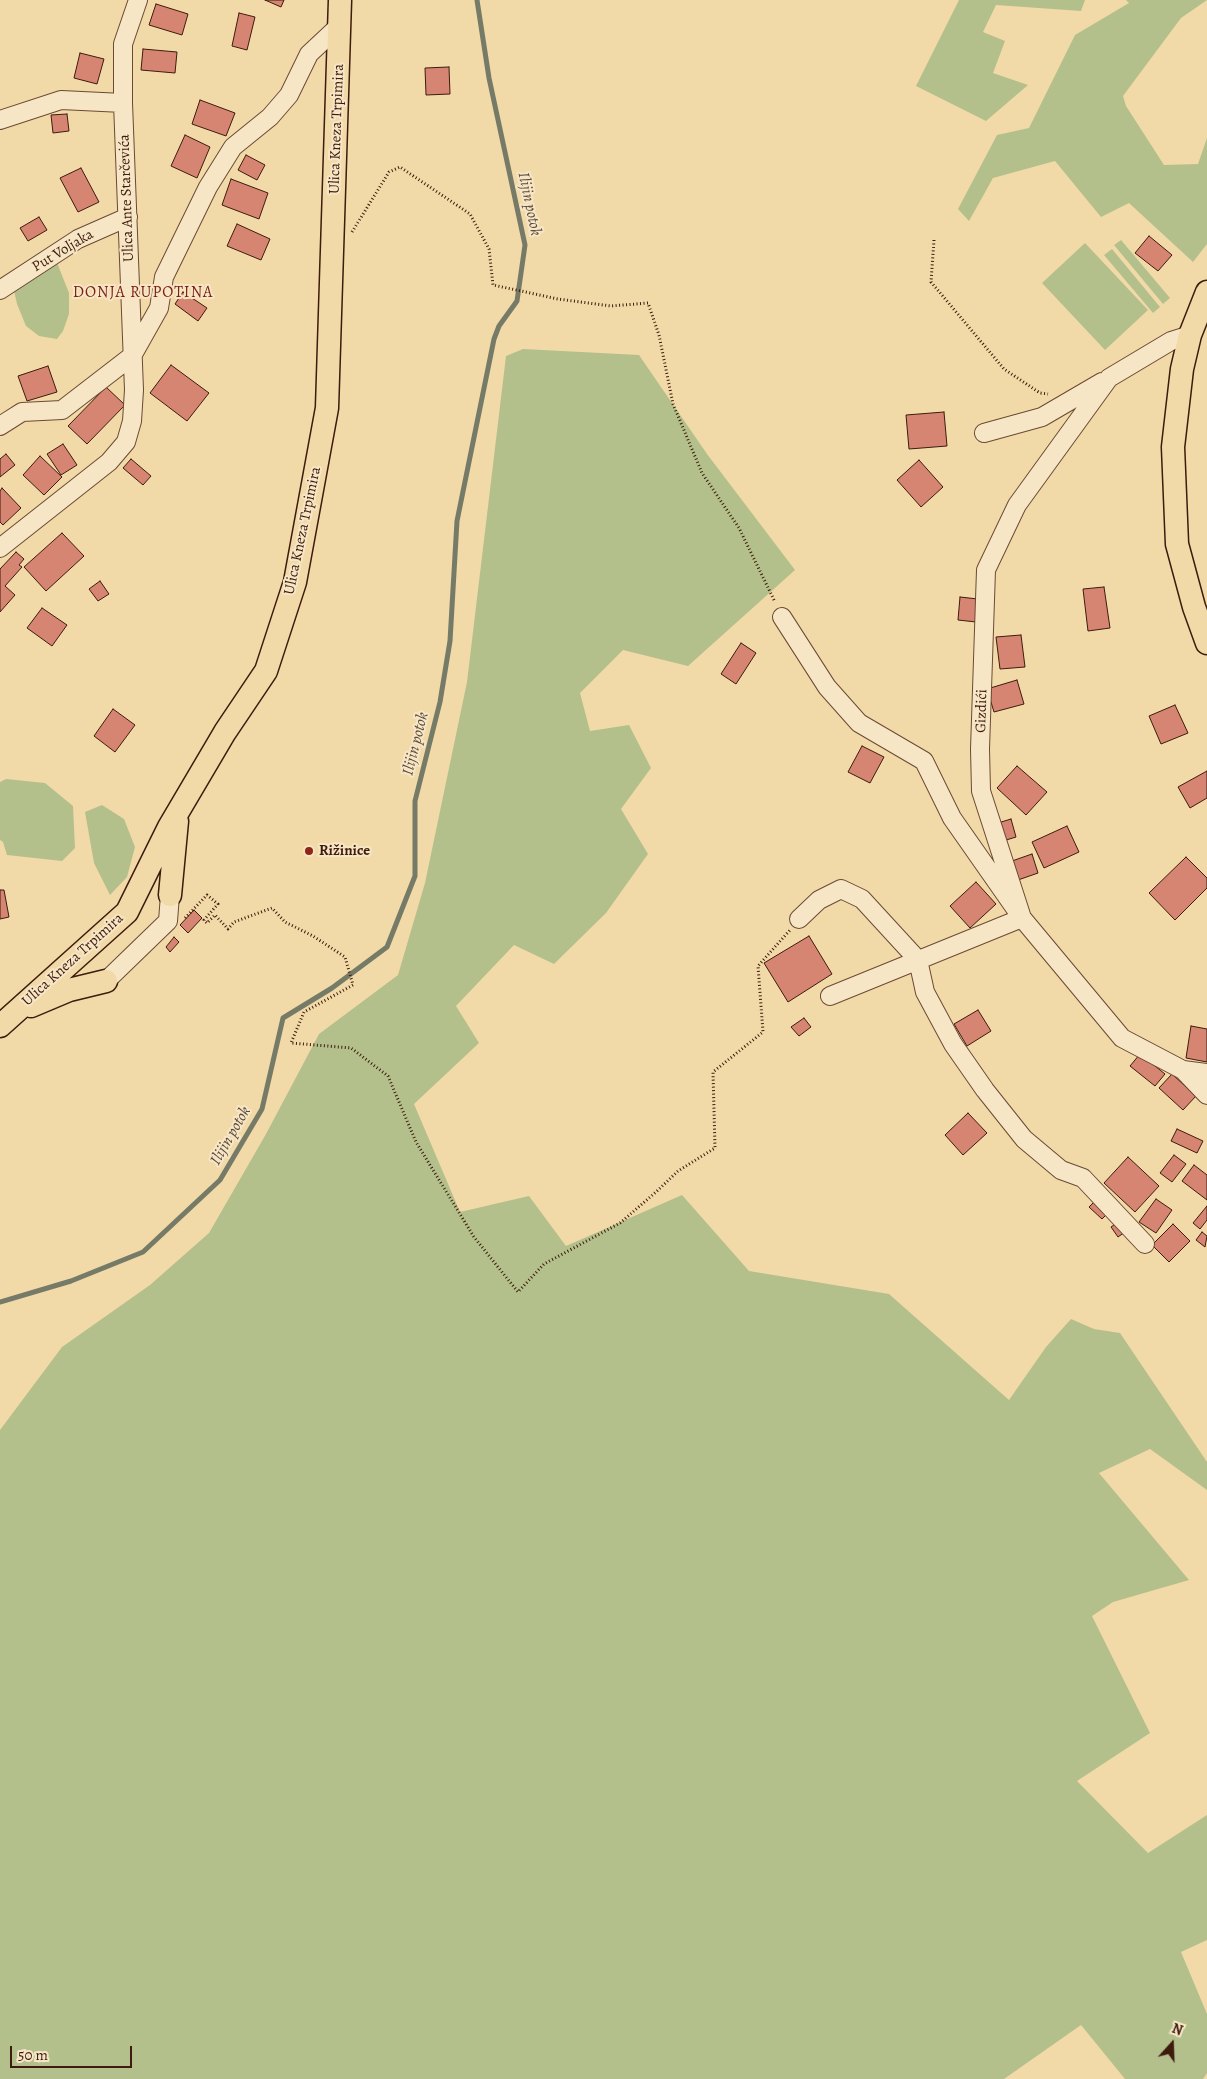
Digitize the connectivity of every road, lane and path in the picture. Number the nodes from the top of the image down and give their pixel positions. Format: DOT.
graph roads {
  1 [pos="138,0"];
  2 [pos="340,0"];
  3 [pos="340,25"];
  4 [pos="123,103"];
  5 [pos="0,120"];
  6 [pos="128,217"];
  7 [pos="348,240"];
  8 [pos="934,240"];
  9 [pos="0,290"];
  10 [pos="1207,292"];
  11 [pos="1190,335"];
  12 [pos="132,356"];
  13 [pos="1109,378"];
  14 [pos="1076,397"];
  15 [pos="0,426"];
  16 [pos="984,433"];
  17 [pos="0,548"];
  18 [pos="782,617"];
  19 [pos="1207,643"];
  20 [pos="179,810"];
  21 [pos="170,895"];
  22 [pos="1022,918"];
  23 [pos="798,919"];
  24 [pos="168,921"];
  25 [pos="918,960"];
  26 [pos="106,981"];
  27 [pos="830,996"];
  28 [pos="8,1019"];
  29 [pos="1183,1070"];
  30 [pos="1207,1073"];
  31 [pos="1207,1094"];
  32 [pos="1145,1244"];
  1 -- 4 [label="street, Ulica Ante Starčevića"];
  2 -- 3 [label="main road, Ulica Kneza Trpimira"];
  3 -- 12 [label="street"];
  3 -- 20 [label="main road, Ulica Kneza Trpimira"];
  4 -- 5 [label="street"];
  4 -- 6 [label="street, Ulica Ante Starčevića"];
  6 -- 9 [label="street, Put Voljaka"];
  6 -- 12 [label="street, Ulica Ante Starčevića"];
  7 -- 18 [label="path"];
  8 -- 14 [label="path"];
  10 -- 11 [label="main road"];
  11 -- 13 [label="street, Gizdići"];
  11 -- 19 [label="main road"];
  12 -- 15 [label="street"];
  12 -- 17 [label="street, Ulica Ante Starčevića"];
  13 -- 14 [label="street"];
  13 -- 22 [label="street, Gizdići"];
  14 -- 16 [label="street"];
  18 -- 22 [label="street"];
  20 -- 21 [label="main road"];
  20 -- 28 [label="main road, Ulica Kneza Trpimira"];
  21 -- 24 [label="street"];
  22 -- 25 [label="street"];
  22 -- 29 [label="street, Gizdići"];
  23 -- 24 [label="path"];
  23 -- 25 [label="street"];
  24 -- 26 [label="street"];
  25 -- 27 [label="street"];
  25 -- 32 [label="street"];
  26 -- 28 [label="main road"];
  29 -- 30 [label="street, Gizdići"];
  29 -- 31 [label="street"];
}
